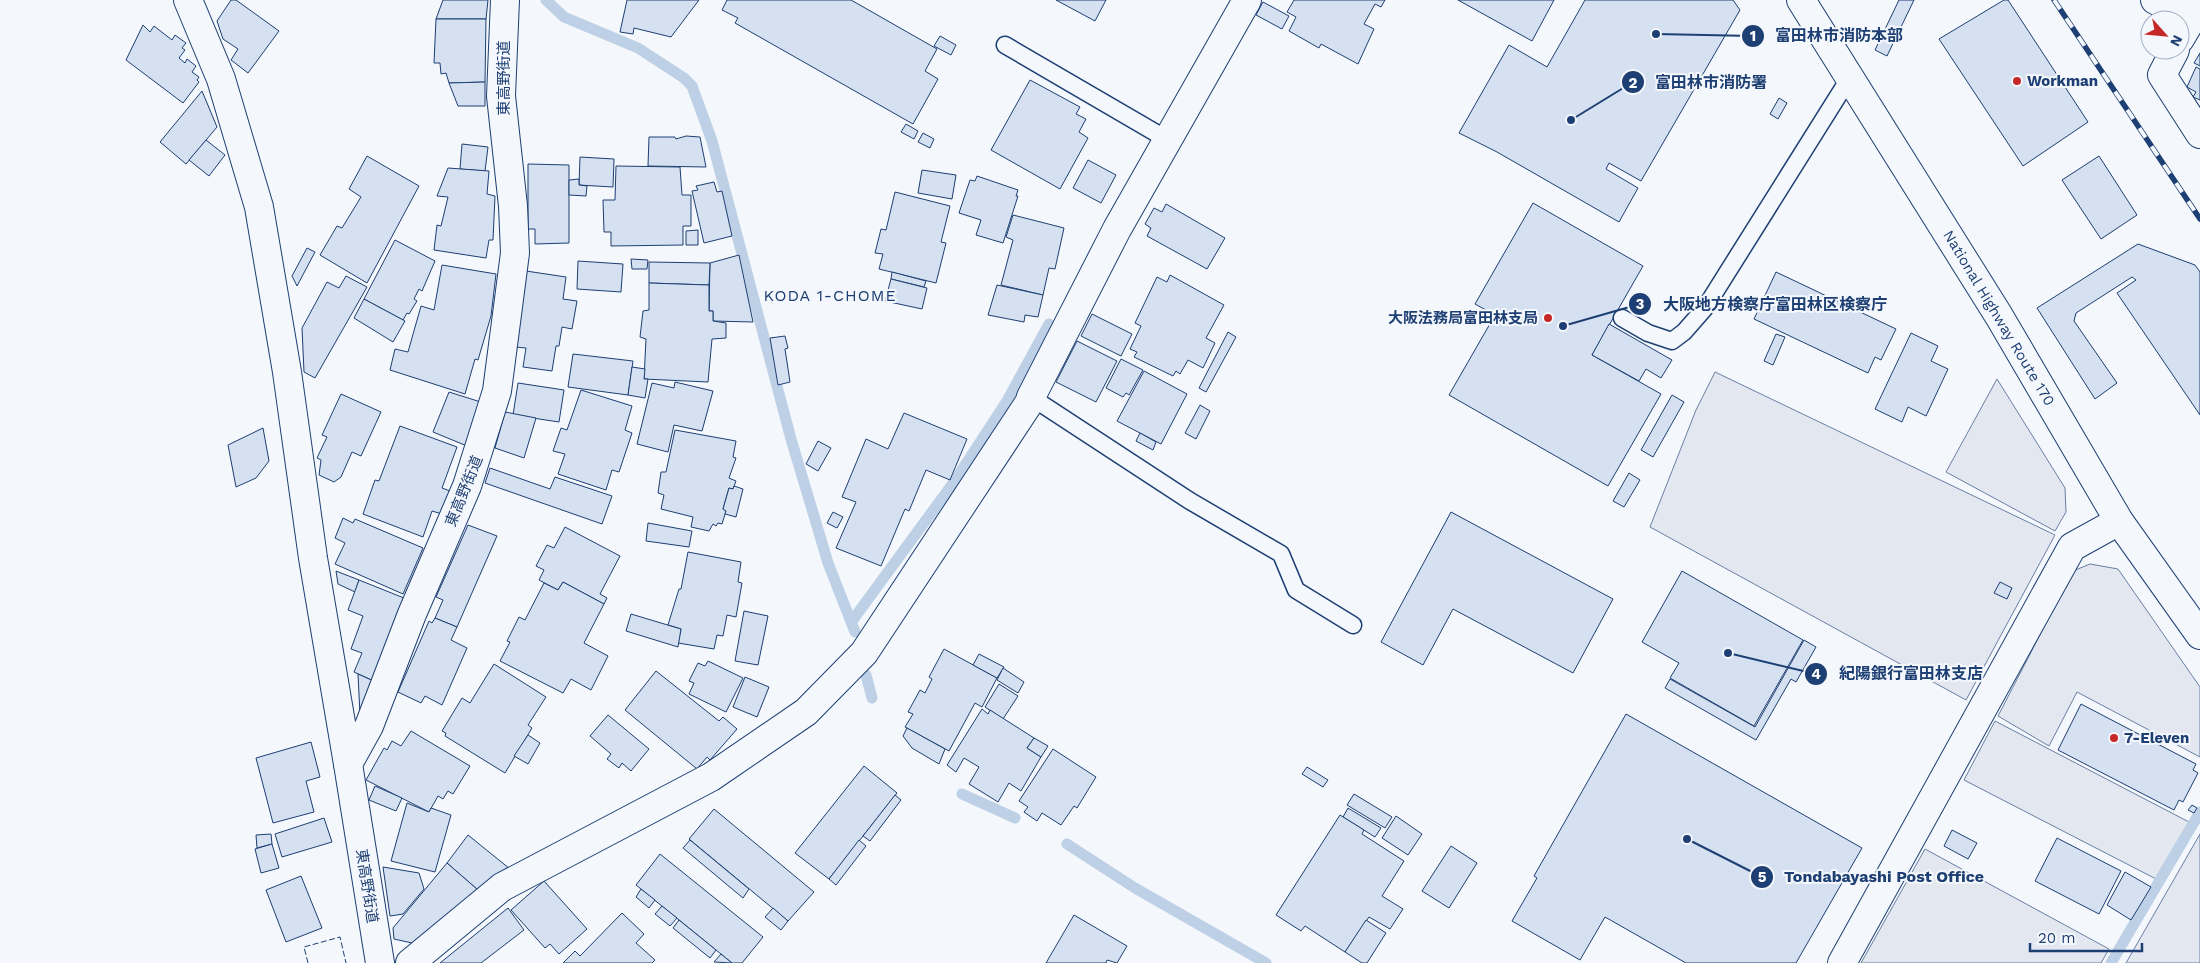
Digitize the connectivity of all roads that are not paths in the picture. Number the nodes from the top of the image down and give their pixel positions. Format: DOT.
graph roads {
  1 [pos="188,0"];
  2 [pos="505,0"];
  3 [pos="1247,0"];
  4 [pos="1801,0"];
  5 [pos="2155,0"];
  6 [pos="2172,10"];
  7 [pos="1005,45"];
  8 [pos="2169,60"];
  9 [pos="1850,77"];
  10 [pos="2200,134"];
  11 [pos="1168,140"];
  12 [pos="1622,318"];
  13 [pos="1030,397"];
  14 [pos="2119,521"];
  15 [pos="1353,626"];
  16 [pos="2200,635"];
  17 [pos="348,764"];
  18 [pos="380,963"];
  19 [pos="410,963"];
  20 [pos="1842,963"];
  1 -- 17 [label="main road"];
  2 -- 17 [label="main road, 東高野街道"];
  3 -- 11 [label="main road"];
  4 -- 9 [label="main road, National Highway Route 170"];
  5 -- 6 [label="main road"];
  7 -- 11 [label="lane"];
  8 -- 10 [label="main road"];
  9 -- 12 [label="lane"];
  9 -- 14 [label="main road, National Highway Route 170"];
  11 -- 13 [label="main road"];
  13 -- 15 [label="lane"];
  13 -- 19 [label="main road"];
  14 -- 16 [label="main road, National Highway Route 170"];
  14 -- 20 [label="main road"];
  17 -- 18 [label="main road, 東高野街道"];
}
